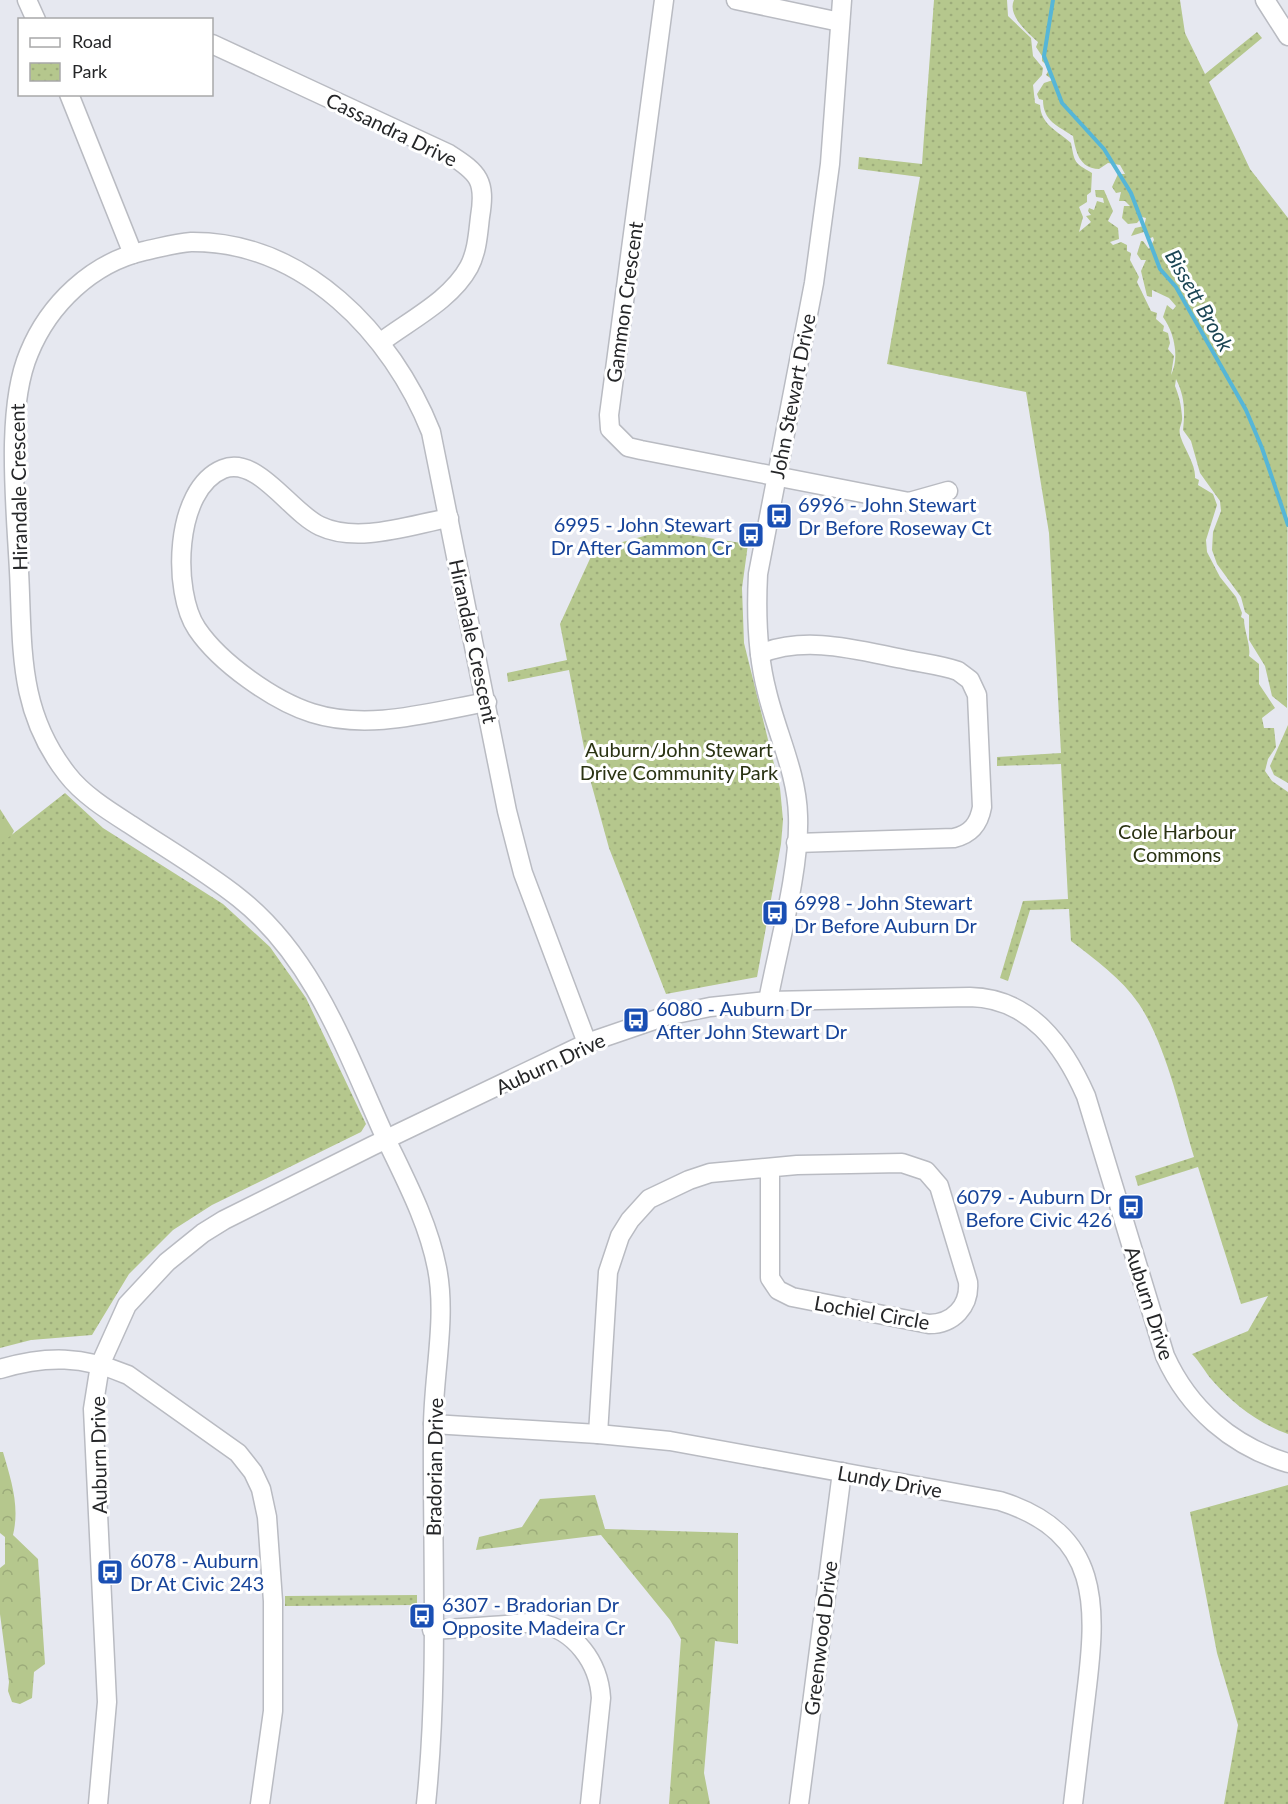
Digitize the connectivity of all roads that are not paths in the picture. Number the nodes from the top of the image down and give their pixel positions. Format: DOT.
graph roads {
  1 [pos="27,0"];
  2 [pos="664,0"];
  3 [pos="736,0"];
  4 [pos="842,0"];
  5 [pos="1265,0"];
  6 [pos="35,18"];
  7 [pos="840,22"];
  8 [pos="1288,36"];
  9 [pos="213,44"];
  10 [pos="70,96"];
  11 [pos="132,254"];
  12 [pos="381,342"];
  13 [pos="777,477"];
  14 [pos="948,491"];
  15 [pos="449,518"];
  16 [pos="760,654"];
  17 [pos="487,702"];
  18 [pos="796,843"];
  19 [pos="768,1001"];
  20 [pos="587,1043"];
  21 [pos="387,1140"];
  22 [pos="770,1168"];
  23 [pos="100,1365"];
  24 [pos="0,1369"];
  25 [pos="433,1424"];
  26 [pos="598,1434"];
  27 [pos="1288,1463"];
  28 [pos="842,1472"];
  29 [pos="432,1630"];
  30 [pos="98,1804"];
  31 [pos="260,1804"];
  32 [pos="426,1804"];
  33 [pos="590,1804"];
  34 [pos="799,1804"];
  35 [pos="1072,1804"];
  1 -- 6 [label="street"];
  2 -- 13 [label="street, Gammon Crescent"];
  3 -- 7 [label="street"];
  4 -- 7 [label="street, John Stewart Drive"];
  5 -- 8 [label="street"];
  7 -- 13 [label="street, John Stewart Drive"];
  9 -- 12 [label="street, Cassandra Drive"];
  10 -- 11 [label="street"];
  11 -- 12 [label="street, Hirandale Crescent"];
  11 -- 21 [label="street, Hirandale Crescent"];
  12 -- 15 [label="street, Hirandale Crescent"];
  13 -- 14 [label="street, Gammon Crescent"];
  13 -- 16 [label="street, John Stewart Drive"];
  15 -- 17 [label="street, Hirandale Crescent"];
  15 -- 17 [label="street"];
  16 -- 18 [label="street, John Stewart Drive"];
  16 -- 18 [label="street"];
  17 -- 20 [label="street, Hirandale Crescent"];
  18 -- 19 [label="street, John Stewart Drive"];
  19 -- 20 [label="street, Auburn Drive"];
  19 -- 27 [label="street, Auburn Drive"];
  20 -- 21 [label="street, Auburn Drive"];
  21 -- 23 [label="street, Auburn Drive"];
  21 -- 25 [label="street, Bradorian Drive"];
  22 -- 22 [label="street, Lochiel Circle"];
  22 -- 26 [label="street, Lochiel Circle"];
  23 -- 24 [label="street"];
  23 -- 30 [label="street, Auburn Drive"];
  23 -- 31 [label="street"];
  25 -- 26 [label="street, Lundy Drive"];
  25 -- 29 [label="street, Bradorian Drive"];
  26 -- 28 [label="street, Lundy Drive"];
  28 -- 34 [label="street, Greenwood Drive"];
  28 -- 35 [label="street, Lundy Drive"];
  29 -- 32 [label="street, Bradorian Drive"];
  29 -- 33 [label="street"];
}
